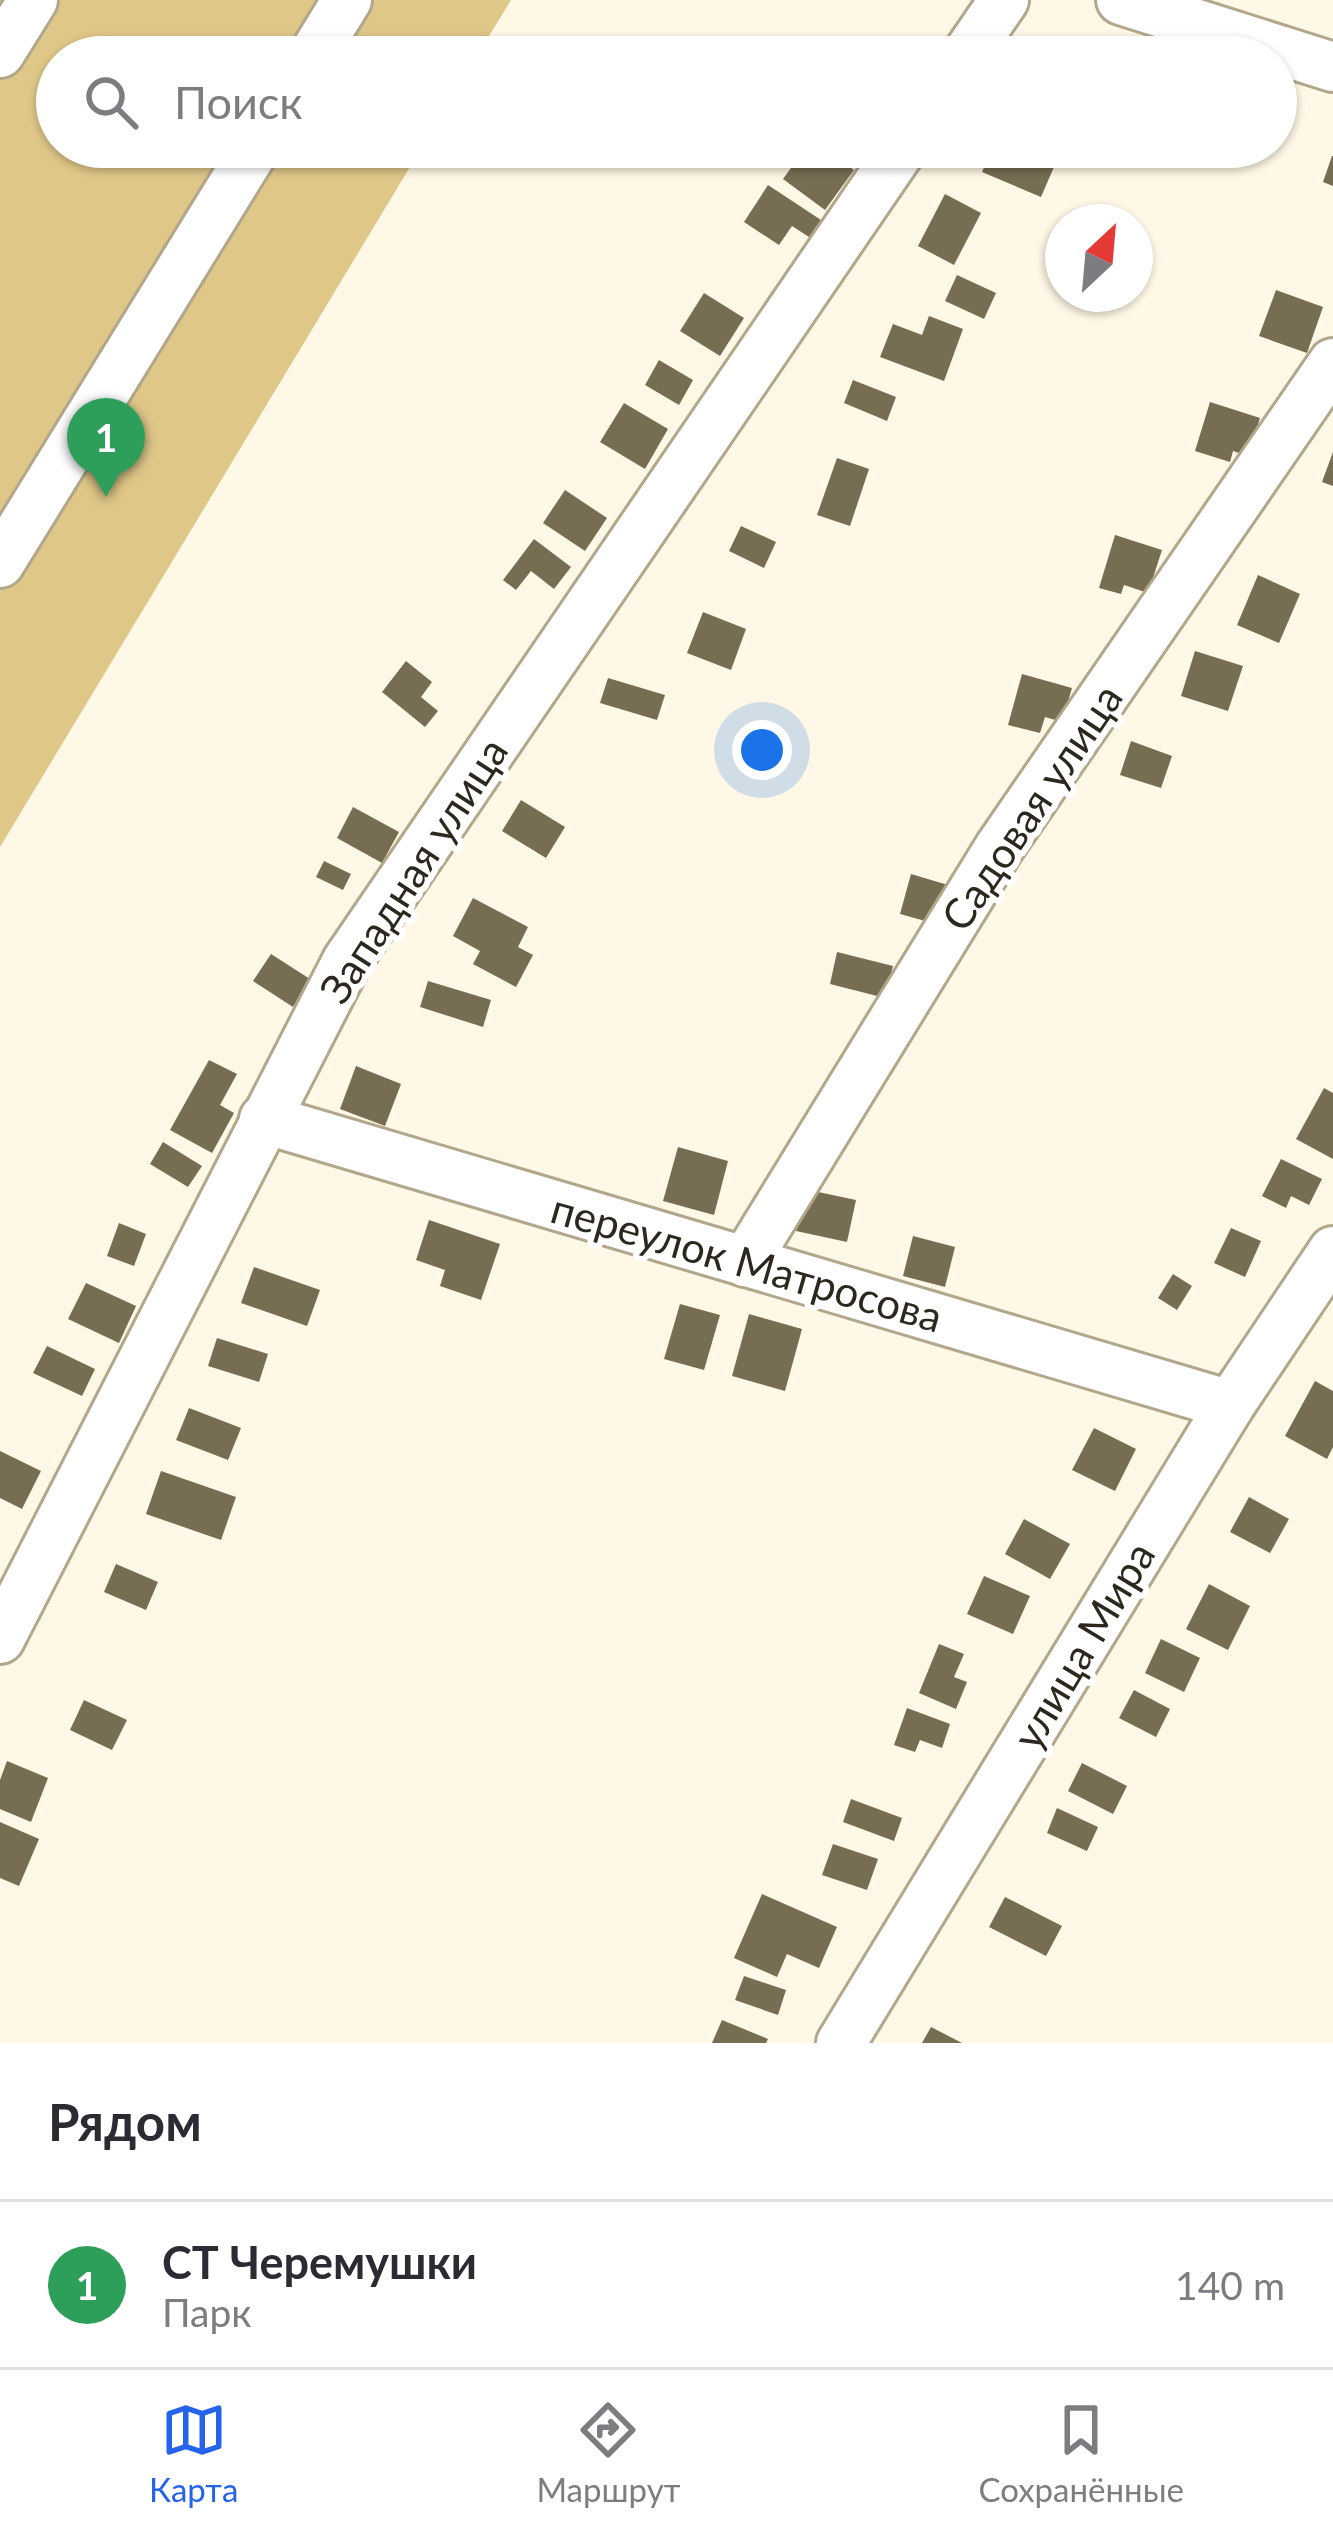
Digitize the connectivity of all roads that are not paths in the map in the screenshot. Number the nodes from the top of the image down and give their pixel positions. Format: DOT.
graph roads {
  1 [pos="33,0"];
  2 [pos="347,0"];
  3 [pos="1004,0"];
  4 [pos="1121,0"];
  5 [pos="325,36"];
  6 [pos="979,36"];
  7 [pos="1235,36"];
  8 [pos="0,53"];
  9 [pos="1297,56"];
  10 [pos="1333,67"];
  11 [pos="243,168"];
  12 [pos="889,168"];
  13 [pos="1333,363"];
  14 [pos="0,562"];
  15 [pos="264,1120"];
  16 [pos="746,1262"];
  17 [pos="1325,1278"];
  18 [pos="1230,1405"];
  19 [pos="0,1639"];
  20 [pos="841,2043"];
  1 -- 8 [label="street"];
  2 -- 5 [label="street"];
  3 -- 6 [label="street"];
  4 -- 7 [label="street"];
  9 -- 10 [label="street"];
  11 -- 14 [label="street"];
  12 -- 15 [label="street, Западная улица"];
  13 -- 16 [label="street, Садовая улица"];
  15 -- 16 [label="street, переулок Матросова"];
  15 -- 19 [label="street, Западная улица"];
  16 -- 18 [label="street, переулок Матросова"];
  17 -- 18 [label="street, улица Мира"];
  18 -- 20 [label="street, улица Мира"];
}
